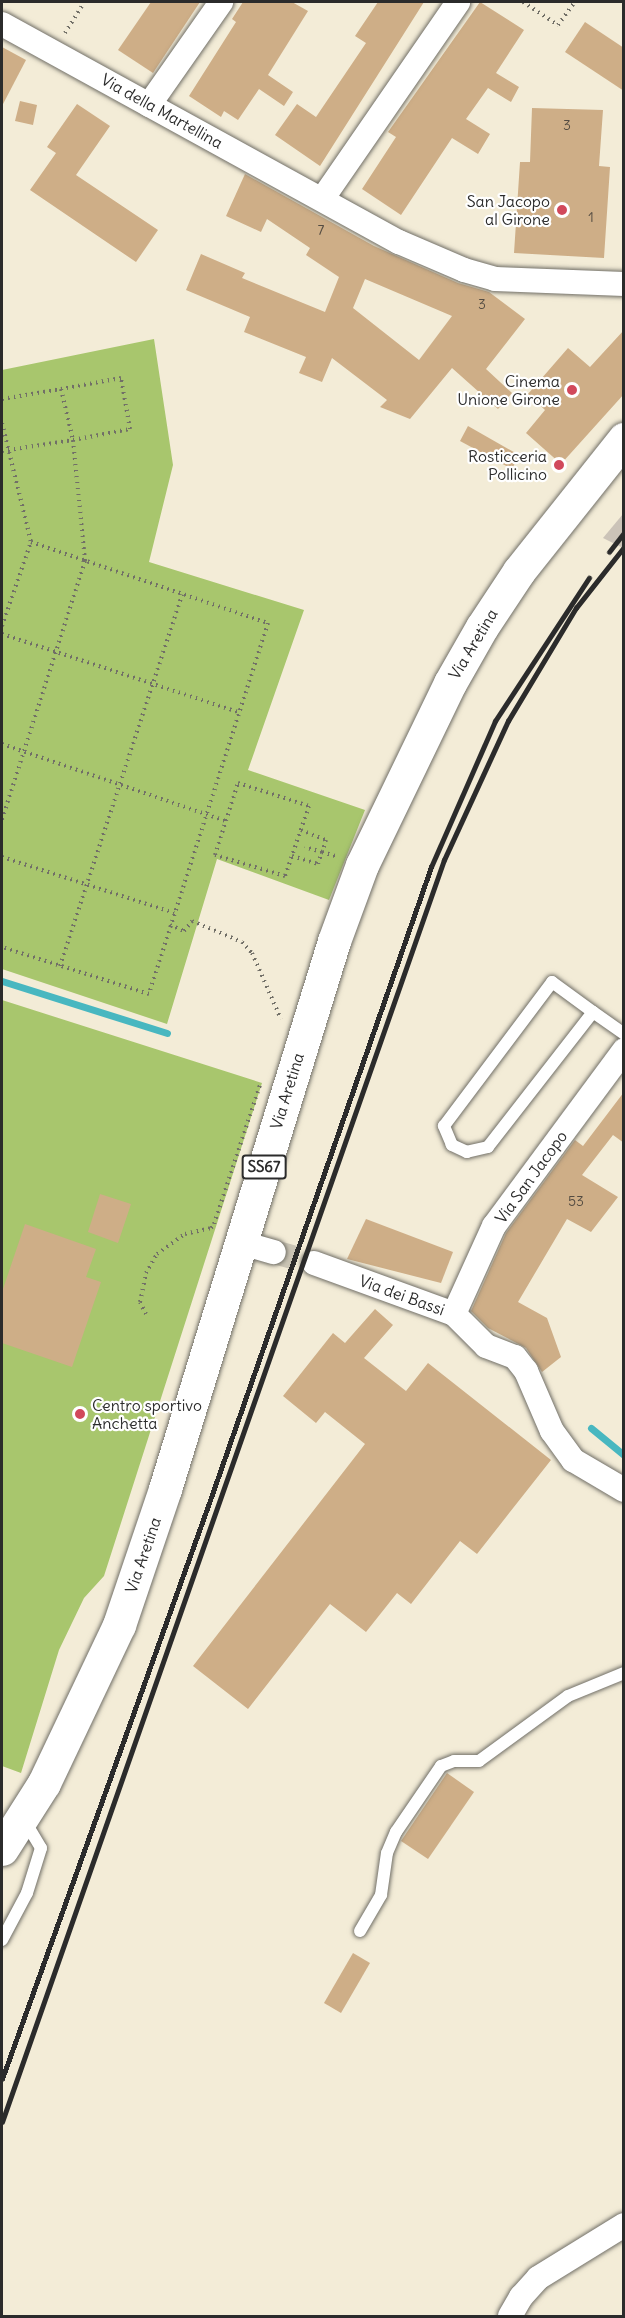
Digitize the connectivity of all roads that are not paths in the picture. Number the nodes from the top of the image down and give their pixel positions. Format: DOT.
graph roads {
  1 [pos="220,2"];
  2 [pos="458,2"];
  3 [pos="2,24"];
  4 [pos="149,105"];
  5 [pos="323,198"];
  6 [pos="624,284"];
  7 [pos="624,439"];
  8 [pos="593,1012"];
  9 [pos="624,1034"];
  10 [pos="624,1050"];
  11 [pos="242,1243"];
  12 [pos="274,1251"];
  13 [pos="314,1263"];
  14 [pos="454,1314"];
  15 [pos="624,1490"];
  16 [pos="624,1673"];
  17 [pos="23,1818"];
  18 [pos="2,1849"];
  19 [pos="360,1931"];
  20 [pos="2,1940"];
  21 [pos="624,2225"];
  22 [pos="510,2316"];
  1 -- 4 [label="street"];
  2 -- 5 [label="street"];
  3 -- 4 [label="street, Via della Martellina"];
  4 -- 5 [label="street, Via della Martellina"];
  5 -- 6 [label="street, Via della Martellina"];
  7 -- 11 [label="main road, Via Aretina / SS67"];
  8 -- 8 [label="lane"];
  8 -- 9 [label="lane"];
  10 -- 14 [label="street, Via San Jacopo"];
  11 -- 12 [label="street"];
  11 -- 17 [label="main road, Via Aretina / SS67"];
  13 -- 14 [label="street, Via dei Bassi"];
  14 -- 15 [label="street, Via dei Bassi"];
  16 -- 19 [label="lane"];
  17 -- 18 [label="main road, Via Aretina / SS67"];
  17 -- 20 [label="lane"];
  21 -- 22 [label="street"];
}
